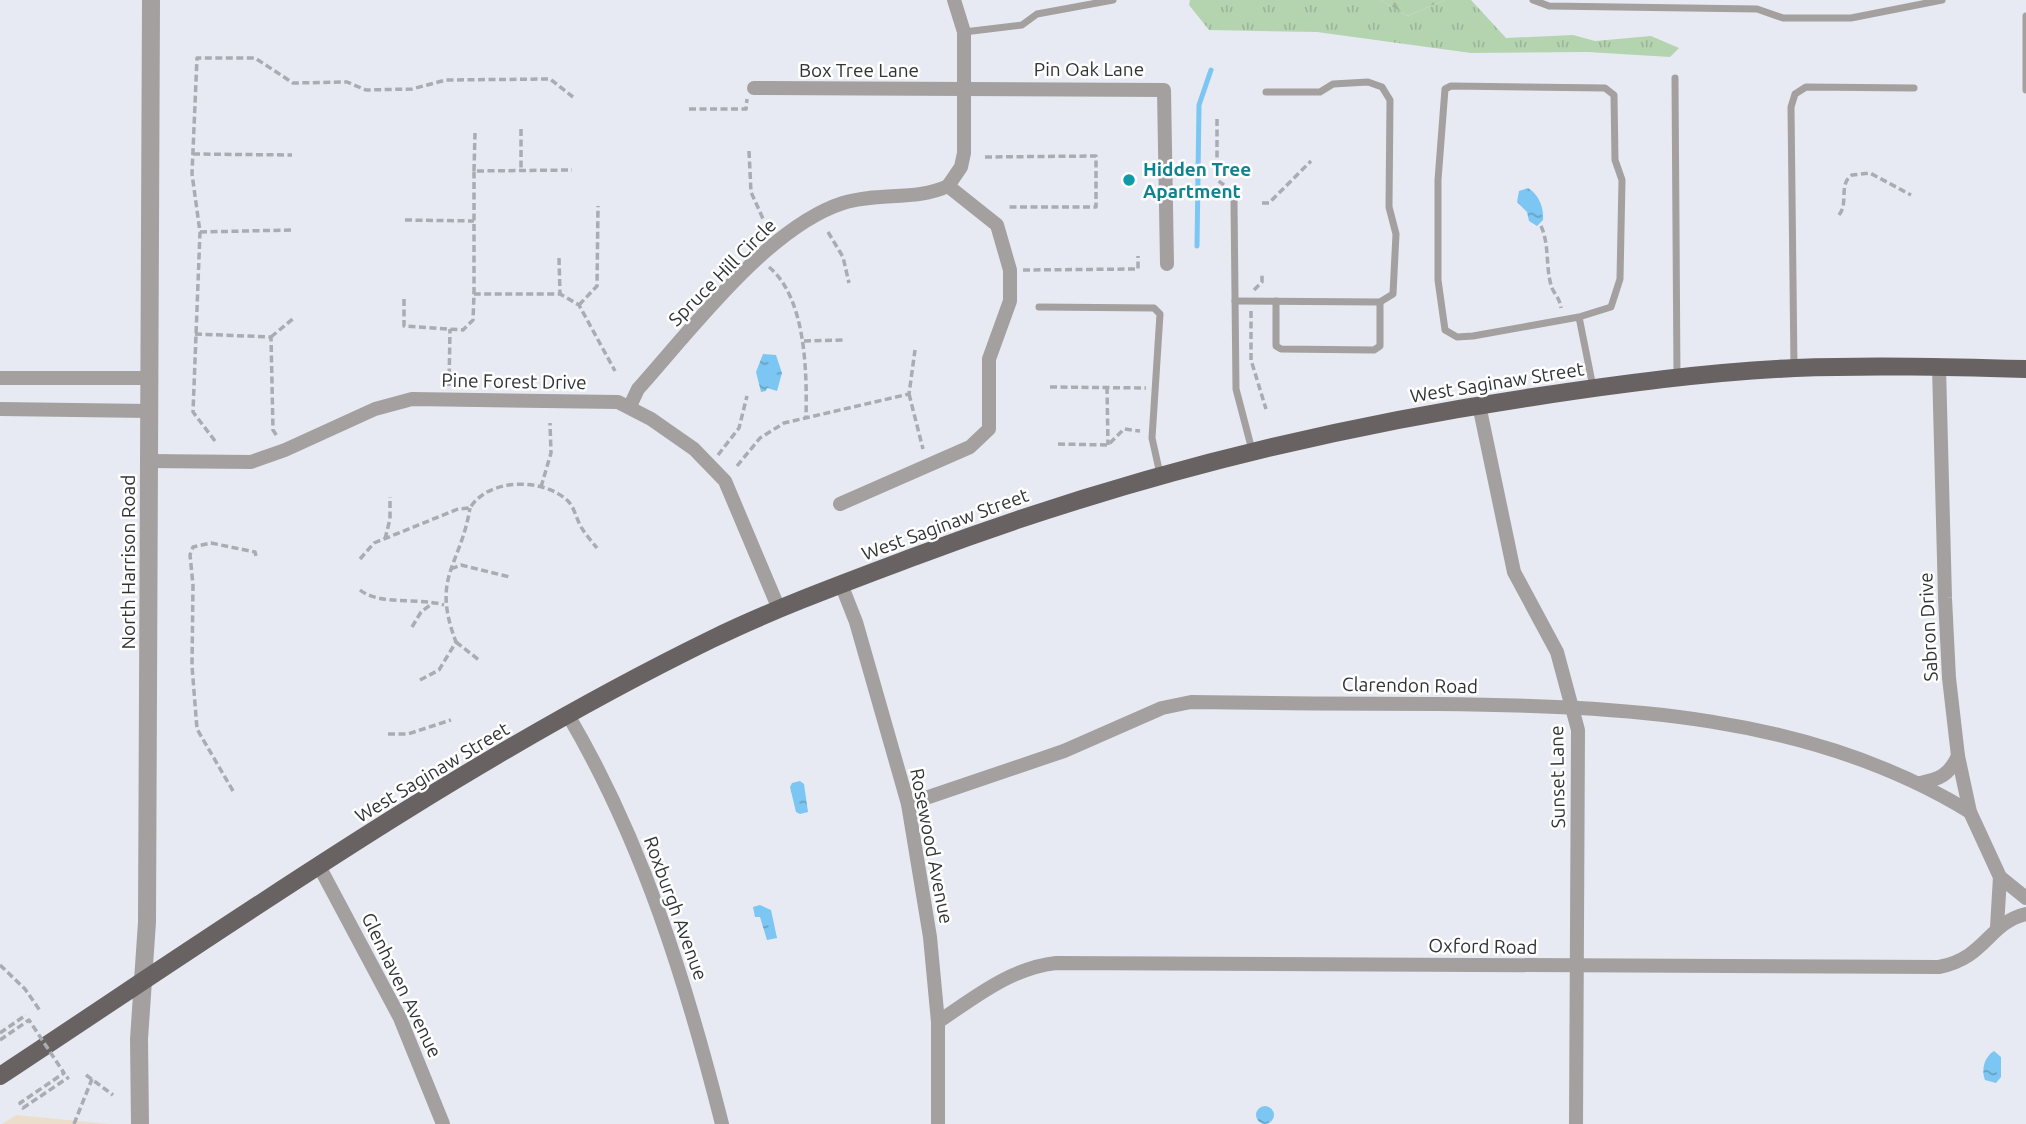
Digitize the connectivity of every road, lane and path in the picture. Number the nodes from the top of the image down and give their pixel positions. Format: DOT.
graph roads {
  1 [pos="151,0"];
  2 [pos="1113,0"];
  3 [pos="1533,0"];
  4 [pos="1942,0"];
  5 [pos="956,1"];
  6 [pos="2026,16"];
  7 [pos="964,32"];
  8 [pos="1675,78"];
  9 [pos="1914,88"];
  10 [pos="964,90"];
  11 [pos="2026,90"];
  12 [pos="1266,92"];
  13 [pos="750,94"];
  14 [pos="573,97"];
  15 [pos="689,108"];
  16 [pos="1217,120"];
  17 [pos="521,129"];
  18 [pos="475,133"];
  19 [pos="749,152"];
  20 [pos="193,154"];
  21 [pos="292,155"];
  22 [pos="985,157"];
  23 [pos="1311,161"];
  24 [pos="521,170"];
  25 [pos="572,170"];
  26 [pos="474,171"];
  27 [pos="1224,185"];
  28 [pos="948,186"];
  29 [pos="1911,195"];
  30 [pos="1234,201"];
  31 [pos="1262,203"];
  32 [pos="598,206"];
  33 [pos="1008,207"];
  34 [pos="1839,215"];
  35 [pos="405,220"];
  36 [pos="474,221"];
  37 [pos="764,221"];
  38 [pos="1541,226"];
  39 [pos="291,230"];
  40 [pos="200,232"];
  41 [pos="828,232"];
  42 [pos="1138,256"];
  43 [pos="559,258"];
  44 [pos="759,258"];
  45 [pos="1167,264"];
  46 [pos="1010,270"];
  47 [pos="1262,275"];
  48 [pos="849,284"];
  49 [pos="474,294"];
  50 [pos="560,294"];
  51 [pos="404,299"];
  52 [pos="1236,301"];
  53 [pos="1252,301"];
  54 [pos="1276,301"];
  55 [pos="1380,302"];
  56 [pos="579,305"];
  57 [pos="1039,307"];
  58 [pos="295,317"];
  59 [pos="1579,317"];
  60 [pos="1563,320"];
  61 [pos="450,329"];
  62 [pos="195,334"];
  63 [pos="271,337"];
  64 [pos="845,340"];
  65 [pos="804,341"];
  66 [pos="915,350"];
  67 [pos="1939,367"];
  68 [pos="1794,368"];
  69 [pos="2026,369"];
  70 [pos="615,371"];
  71 [pos="0,378"];
  72 [pos="149,378"];
  73 [pos="1677,378"];
  74 [pos="1050,387"];
  75 [pos="1107,387"];
  76 [pos="1156,388"];
  77 [pos="1593,388"];
  78 [pos="909,394"];
  79 [pos="747,396"];
  80 [pos="447,399"];
  81 [pos="1479,405"];
  82 [pos="629,406"];
  83 [pos="0,409"];
  84 [pos="1266,409"];
  85 [pos="149,411"];
  86 [pos="806,417"];
  87 [pos="550,423"];
  88 [pos="215,441"];
  89 [pos="1143,441"];
  90 [pos="1058,444"];
  91 [pos="1108,444"];
  92 [pos="923,449"];
  93 [pos="285,450"];
  94 [pos="1252,451"];
  95 [pos="149,461"];
  96 [pos="711,464"];
  97 [pos="737,466"];
  98 [pos="1160,475"];
  99 [pos="541,487"];
  100 [pos="390,497"];
  101 [pos="840,504"];
  102 [pos="470,508"];
  103 [pos="385,539"];
  104 [pos="597,548"];
  105 [pos="256,556"];
  106 [pos="360,559"];
  107 [pos="450,570"];
  108 [pos="510,577"];
  109 [pos="841,584"];
  110 [pos="360,590"];
  111 [pos="435,602"];
  112 [pos="444,605"];
  113 [pos="779,609"];
  114 [pos="412,627"];
  115 [pos="456,642"];
  116 [pos="479,660"];
  117 [pos="420,680"];
  118 [pos="1573,706"];
  119 [pos="568,715"];
  120 [pos="451,720"];
  121 [pos="388,734"];
  122 [pos="1958,756"];
  123 [pos="1920,783"];
  124 [pos="233,791"];
  125 [pos="908,804"];
  126 [pos="1970,812"];
  127 [pos="319,866"];
  128 [pos="2000,877"];
  129 [pos="2026,898"];
  130 [pos="2026,914"];
  131 [pos="1997,928"];
  132 [pos="0,965"];
  133 [pos="1575,966"];
  134 [pos="144,981"];
  135 [pos="41,1013"];
  136 [pos="26,1015"];
  137 [pos="938,1022"];
  138 [pos="0,1033"];
  139 [pos="0,1040"];
  140 [pos="86,1075"];
  141 [pos="0,1076"];
  142 [pos="69,1077"];
  143 [pos="92,1079"];
  144 [pos="113,1095"];
  145 [pos="74,1124"];
  146 [pos="140,1124"];
  147 [pos="443,1124"];
  148 [pos="722,1124"];
  149 [pos="938,1124"];
  150 [pos="1576,1124"];
  1 -- 72 [label="street, North Harrison Road"];
  2 -- 7 [label="lane"];
  3 -- 4 [label="lane"];
  5 -- 7 [label="street"];
  6 -- 11 [label="lane"];
  7 -- 10 [label="street"];
  8 -- 73 [label="lane"];
  9 -- 68 [label="lane"];
  10 -- 13 [label="street, Box Tree Lane"];
  10 -- 28 [label="street"];
  10 -- 45 [label="street, Pin Oak Lane"];
  12 -- 55 [label="lane"];
  13 -- 15 [label="path"];
  14 -- 20 [label="path"];
  16 -- 27 [label="path"];
  17 -- 24 [label="path"];
  18 -- 26 [label="path"];
  19 -- 37 [label="path"];
  20 -- 21 [label="path"];
  20 -- 40 [label="path"];
  22 -- 33 [label="path"];
  23 -- 31 [label="path"];
  24 -- 25 [label="path"];
  24 -- 26 [label="path"];
  26 -- 36 [label="path"];
  28 -- 44 [label="street, Spruce Hill Circle"];
  28 -- 46 [label="street"];
  29 -- 34 [label="path"];
  30 -- 52 [label="lane"];
  32 -- 56 [label="path"];
  35 -- 36 [label="path"];
  36 -- 49 [label="path"];
  38 -- 60 [label="path"];
  39 -- 40 [label="path"];
  40 -- 62 [label="path"];
  41 -- 48 [label="path"];
  42 -- 46 [label="path"];
  43 -- 50 [label="path"];
  44 -- 65 [label="path"];
  44 -- 82 [label="street, Spruce Hill Circle"];
  46 -- 101 [label="street"];
  47 -- 53 [label="path"];
  49 -- 50 [label="path"];
  49 -- 61 [label="path"];
  50 -- 56 [label="path"];
  51 -- 61 [label="path"];
  52 -- 53 [label="lane"];
  52 -- 94 [label="lane"];
  53 -- 54 [label="lane"];
  53 -- 84 [label="path"];
  54 -- 55 [label="lane"];
  54 -- 55 [label="lane"];
  56 -- 70 [label="path"];
  57 -- 76 [label="lane"];
  58 -- 63 [label="path"];
  59 -- 60 [label="lane"];
  59 -- 60 [label="lane"];
  59 -- 77 [label="lane"];
  61 -- 80 [label="path"];
  62 -- 63 [label="path"];
  62 -- 88 [label="path"];
  63 -- 93 [label="path"];
  64 -- 65 [label="path"];
  65 -- 86 [label="path"];
  66 -- 78 [label="path"];
  67 -- 68 [label="main road, West Saginaw Street"];
  67 -- 69 [label="main road, West Saginaw Street"];
  67 -- 122 [label="street, Sabron Drive"];
  68 -- 73 [label="main road, West Saginaw Street"];
  71 -- 72 [label="street"];
  72 -- 85 [label="street, North Harrison Road"];
  73 -- 77 [label="main road, West Saginaw Street"];
  74 -- 75 [label="path"];
  75 -- 76 [label="path"];
  75 -- 91 [label="path"];
  76 -- 98 [label="lane"];
  77 -- 81 [label="main road, West Saginaw Street"];
  78 -- 86 [label="path"];
  78 -- 92 [label="path"];
  79 -- 96 [label="path"];
  80 -- 82 [label="street, Pine Forest Drive"];
  80 -- 93 [label="street, Pine Forest Drive"];
  81 -- 94 [label="main road, West Saginaw Street"];
  81 -- 118 [label="street, Sunset Lane"];
  82 -- 96 [label="street, Pine Forest Drive"];
  83 -- 85 [label="street"];
  85 -- 95 [label="street, North Harrison Road"];
  86 -- 97 [label="path"];
  87 -- 99 [label="path"];
  89 -- 91 [label="path"];
  90 -- 91 [label="path"];
  93 -- 95 [label="street, Pine Forest Drive"];
  94 -- 98 [label="main road, West Saginaw Street"];
  95 -- 134 [label="street, North Harrison Road"];
  96 -- 113 [label="street, Pine Forest Drive"];
  98 -- 109 [label="main road, West Saginaw Street"];
  99 -- 102 [label="path"];
  99 -- 104 [label="path"];
  100 -- 103 [label="path"];
  102 -- 103 [label="path"];
  102 -- 107 [label="path"];
  103 -- 106 [label="path"];
  105 -- 124 [label="path"];
  107 -- 108 [label="path"];
  107 -- 112 [label="path"];
  109 -- 113 [label="main road, West Saginaw Street"];
  109 -- 125 [label="street, Rosewood Avenue"];
  110 -- 111 [label="path"];
  111 -- 112 [label="path"];
  111 -- 114 [label="path"];
  112 -- 115 [label="path"];
  113 -- 119 [label="main road, West Saginaw Street"];
  115 -- 116 [label="path"];
  115 -- 117 [label="path"];
  118 -- 123 [label="street, Clarendon Road"];
  118 -- 125 [label="street, Clarendon Road"];
  118 -- 133 [label="street, Sunset Lane"];
  119 -- 127 [label="main road, West Saginaw Street"];
  119 -- 148 [label="street, Roxburgh Avenue"];
  120 -- 121 [label="path"];
  122 -- 123 [label="street"];
  122 -- 126 [label="street, Sabron Drive"];
  123 -- 126 [label="street, Clarendon Road"];
  125 -- 137 [label="street, Rosewood Avenue"];
  126 -- 128 [label="street, Sabron Drive"];
  127 -- 134 [label="main road, West Saginaw Street"];
  127 -- 147 [label="street, Glenhaven Avenue"];
  128 -- 129 [label="street, Sabron Drive"];
  128 -- 131 [label="street, Sabron Drive"];
  130 -- 131 [label="street, Oxford Road"];
  131 -- 133 [label="street, Oxford Road"];
  132 -- 135 [label="path"];
  133 -- 137 [label="street, Oxford Road"];
  133 -- 150 [label="street, Sunset Lane"];
  134 -- 141 [label="main road, West Saginaw Street"];
  134 -- 146 [label="street, North Harrison Road"];
  136 -- 138 [label="path"];
  137 -- 149 [label="street, Rosewood Avenue"];
  139 -- 142 [label="path, bridge"];
  140 -- 143 [label="path"];
  143 -- 144 [label="path"];
  143 -- 145 [label="path"];
}
